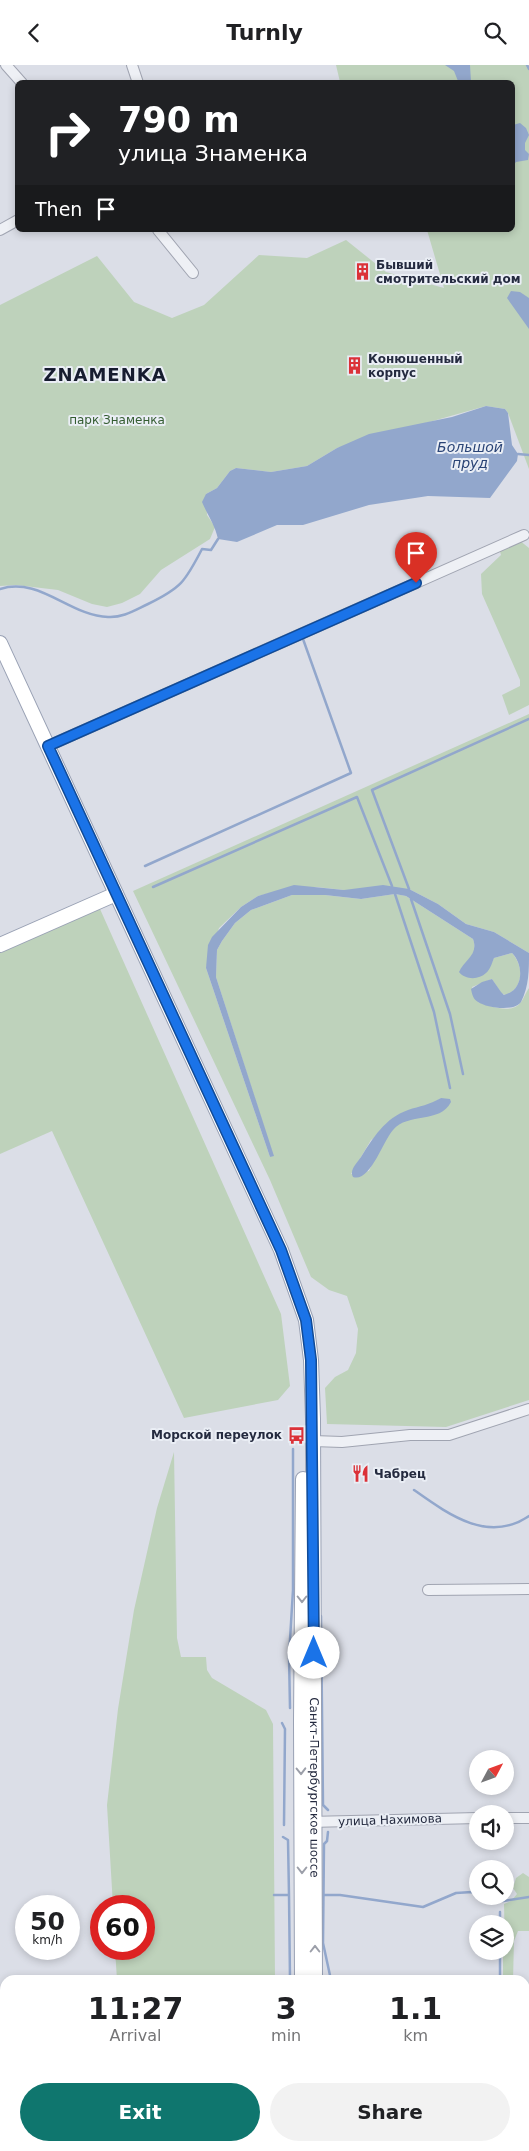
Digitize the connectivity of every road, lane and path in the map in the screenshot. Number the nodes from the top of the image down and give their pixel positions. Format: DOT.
graph roads {
  1 [pos="6,65"];
  2 [pos="132,65"];
  3 [pos="19,80"];
  4 [pos="137,80"];
  5 [pos="15,222"];
  6 [pos="0,230"];
  7 [pos="160,232"];
  8 [pos="193,273"];
  9 [pos="524,535"];
  10 [pos="0,643"];
  11 [pos="0,663"];
  12 [pos="48,746"];
  13 [pos="112,896"];
  14 [pos="0,945"];
  15 [pos="529,1409"];
  16 [pos="312,1441"];
  17 [pos="529,1589"];
  18 [pos="428,1590"];
  19 [pos="469,1818"];
  20 [pos="514,1818"];
  21 [pos="529,1818"];
  22 [pos="308,1822"];
  23 [pos="302,1975"];
  24 [pos="315,1975"];
  1 -- 3 [label="street"];
  2 -- 4 [label="street"];
  5 -- 6 [label="street"];
  7 -- 8 [label="street"];
  9 -- 12 [label="street"];
  10 -- 12 [label="main road, Санкт-Петербургское шоссе"];
  11 -- 13 [label="main road, Санкт-Петербургское шоссе"];
  12 -- 13 [label="main road, Санкт-Петербургское шоссе"];
  13 -- 14 [label="main road"];
  13 -- 16 [label="main road, Санкт-Петербургское шоссе"];
  13 -- 22 [label="main road, Санкт-Петербургское шоссе, one-way"];
  15 -- 16 [label="street"];
  16 -- 22 [label="main road, Санкт-Петербургское шоссе"];
  17 -- 18 [label="street"];
  19 -- 22 [label="street, улица Нахимова"];
  20 -- 21 [label="street"];
  22 -- 23 [label="main road, Санкт-Петербургское шоссе, one-way"];
  24 -- 22 [label="main road, Санкт-Петербургское шоссе, one-way"];
}
